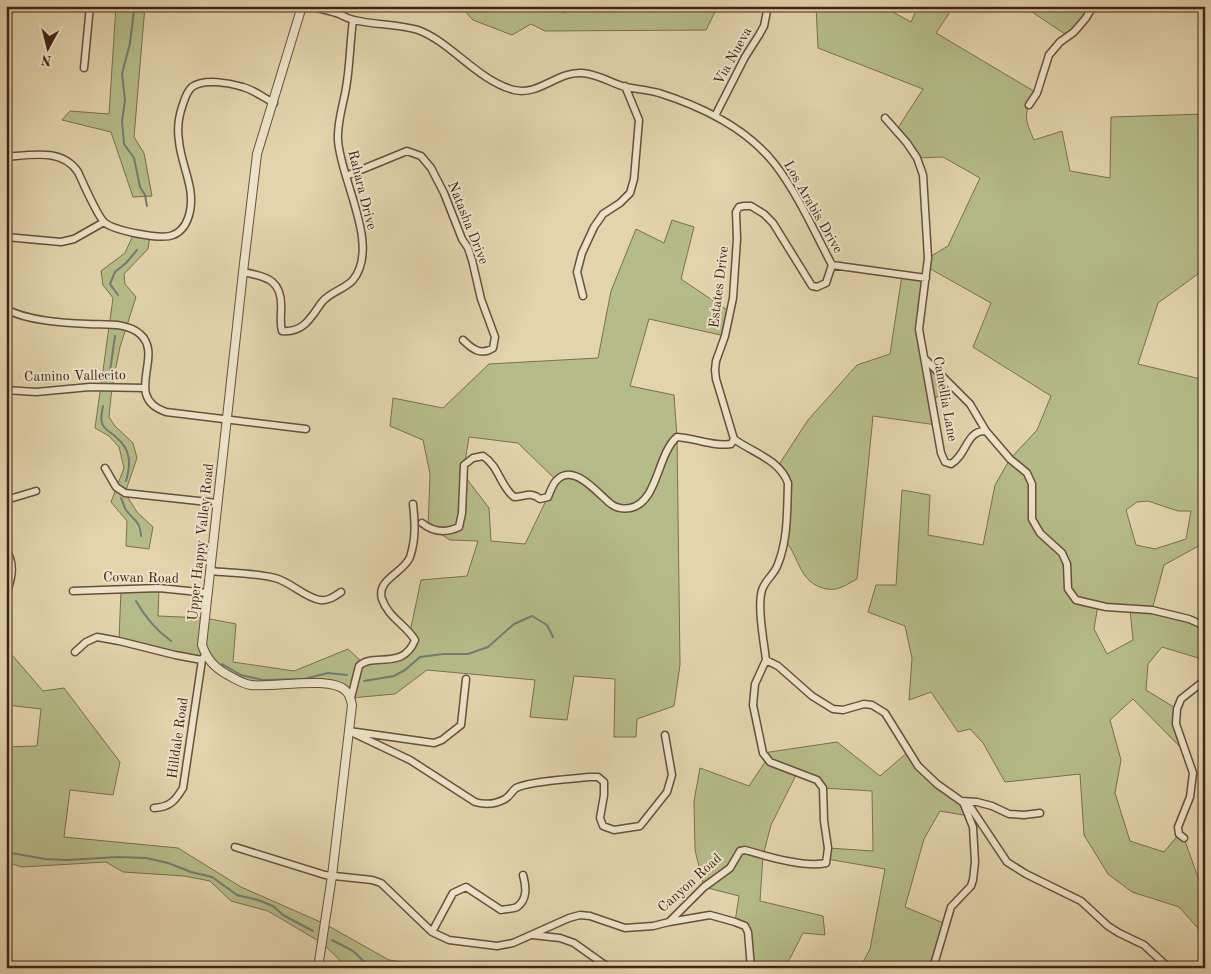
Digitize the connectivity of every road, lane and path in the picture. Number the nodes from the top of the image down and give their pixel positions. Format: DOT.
graph roads {
  1 [pos="90,6"];
  2 [pos="302,6"];
  3 [pos="311,6"];
  4 [pos="768,6"];
  5 [pos="1093,6"];
  6 [pos="353,20"];
  7 [pos="84,68"];
  8 [pos="625,86"];
  9 [pos="274,103"];
  10 [pos="1029,105"];
  11 [pos="714,116"];
  12 [pos="885,118"];
  13 [pos="6,157"];
  14 [pos="346,176"];
  15 [pos="104,222"];
  16 [pos="6,237"];
  17 [pos="832,265"];
  18 [pos="243,272"];
  19 [pos="926,278"];
  20 [pos="582,296"];
  21 [pos="6,310"];
  22 [pos="463,340"];
  23 [pos="925,359"];
  24 [pos="145,388"];
  25 [pos="6,390"];
  26 [pos="227,420"];
  27 [pos="306,429"];
  28 [pos="986,430"];
  29 [pos="734,439"];
  30 [pos="105,468"];
  31 [pos="36,492"];
  32 [pos="6,500"];
  33 [pos="218,503"];
  34 [pos="413,504"];
  35 [pos="422,523"];
  36 [pos="6,550"];
  37 [pos="210,571"];
  38 [pos="73,590"];
  39 [pos="341,592"];
  40 [pos="208,593"];
  41 [pos="6,596"];
  42 [pos="1205,626"];
  43 [pos="75,652"];
  44 [pos="204,657"];
  45 [pos="766,660"];
  46 [pos="466,679"];
  47 [pos="1205,680"];
  48 [pos="351,698"];
  49 [pos="349,731"];
  50 [pos="665,736"];
  51 [pos="962,802"];
  52 [pos="154,808"];
  53 [pos="1040,813"];
  54 [pos="1184,838"];
  55 [pos="235,847"];
  56 [pos="523,875"];
  57 [pos="332,876"];
  58 [pos="669,922"];
  59 [pos="432,932"];
  60 [pos="531,935"];
  61 [pos="318,968"];
  62 [pos="609,968"];
  63 [pos="750,968"];
  64 [pos="933,968"];
  65 [pos="1168,968"];
  1 -- 7 [label="street"];
  2 -- 9 [label="street, Upper Happy Valley Road"];
  3 -- 6 [label="street, Los Arabis Drive"];
  4 -- 11 [label="street, Via Nueva"];
  5 -- 10 [label="street"];
  6 -- 8 [label="street, Los Arabis Drive"];
  6 -- 14 [label="street, Rahara Drive"];
  8 -- 11 [label="street, Los Arabis Drive"];
  8 -- 20 [label="street"];
  9 -- 15 [label="street"];
  9 -- 18 [label="street, Upper Happy Valley Road"];
  11 -- 17 [label="street, Los Arabis Drive"];
  12 -- 19 [label="street"];
  13 -- 15 [label="street"];
  14 -- 18 [label="street, Rahara Drive"];
  14 -- 22 [label="street, Natasha Drive"];
  15 -- 16 [label="street"];
  17 -- 19 [label="street, Los Arabis Drive"];
  17 -- 29 [label="street, Estates Drive"];
  18 -- 26 [label="street, Upper Happy Valley Road"];
  19 -- 23 [label="street, Camellia Lane"];
  21 -- 24 [label="street"];
  23 -- 28 [label="street"];
  23 -- 28 [label="street, Camellia Lane"];
  24 -- 25 [label="street, Camino Vallecito"];
  24 -- 26 [label="street"];
  26 -- 27 [label="street"];
  26 -- 33 [label="street, Upper Happy Valley Road"];
  28 -- 42 [label="street"];
  29 -- 35 [label="street"];
  29 -- 45 [label="street"];
  30 -- 33 [label="street"];
  31 -- 32 [label="street"];
  33 -- 37 [label="street, Upper Happy Valley Road"];
  34 -- 48 [label="street"];
  36 -- 41 [label="street"];
  37 -- 39 [label="street"];
  37 -- 40 [label="street, Upper Happy Valley Road"];
  38 -- 40 [label="street, Cowan Road"];
  40 -- 44 [label="street, Upper Happy Valley Road"];
  43 -- 44 [label="street"];
  44 -- 48 [label="street"];
  44 -- 52 [label="street, Hilldale Road"];
  45 -- 51 [label="street"];
  45 -- 58 [label="street, Canyon Road"];
  46 -- 49 [label="street"];
  47 -- 54 [label="street"];
  48 -- 49 [label="street"];
  49 -- 50 [label="street"];
  49 -- 57 [label="street"];
  51 -- 53 [label="street"];
  51 -- 64 [label="street"];
  51 -- 65 [label="street"];
  55 -- 57 [label="street, Canyon Road"];
  56 -- 59 [label="street"];
  57 -- 59 [label="street, Canyon Road"];
  57 -- 61 [label="street"];
  58 -- 60 [label="street, Canyon Road"];
  58 -- 63 [label="street"];
  59 -- 60 [label="street, Canyon Road"];
  60 -- 62 [label="street"];
}
